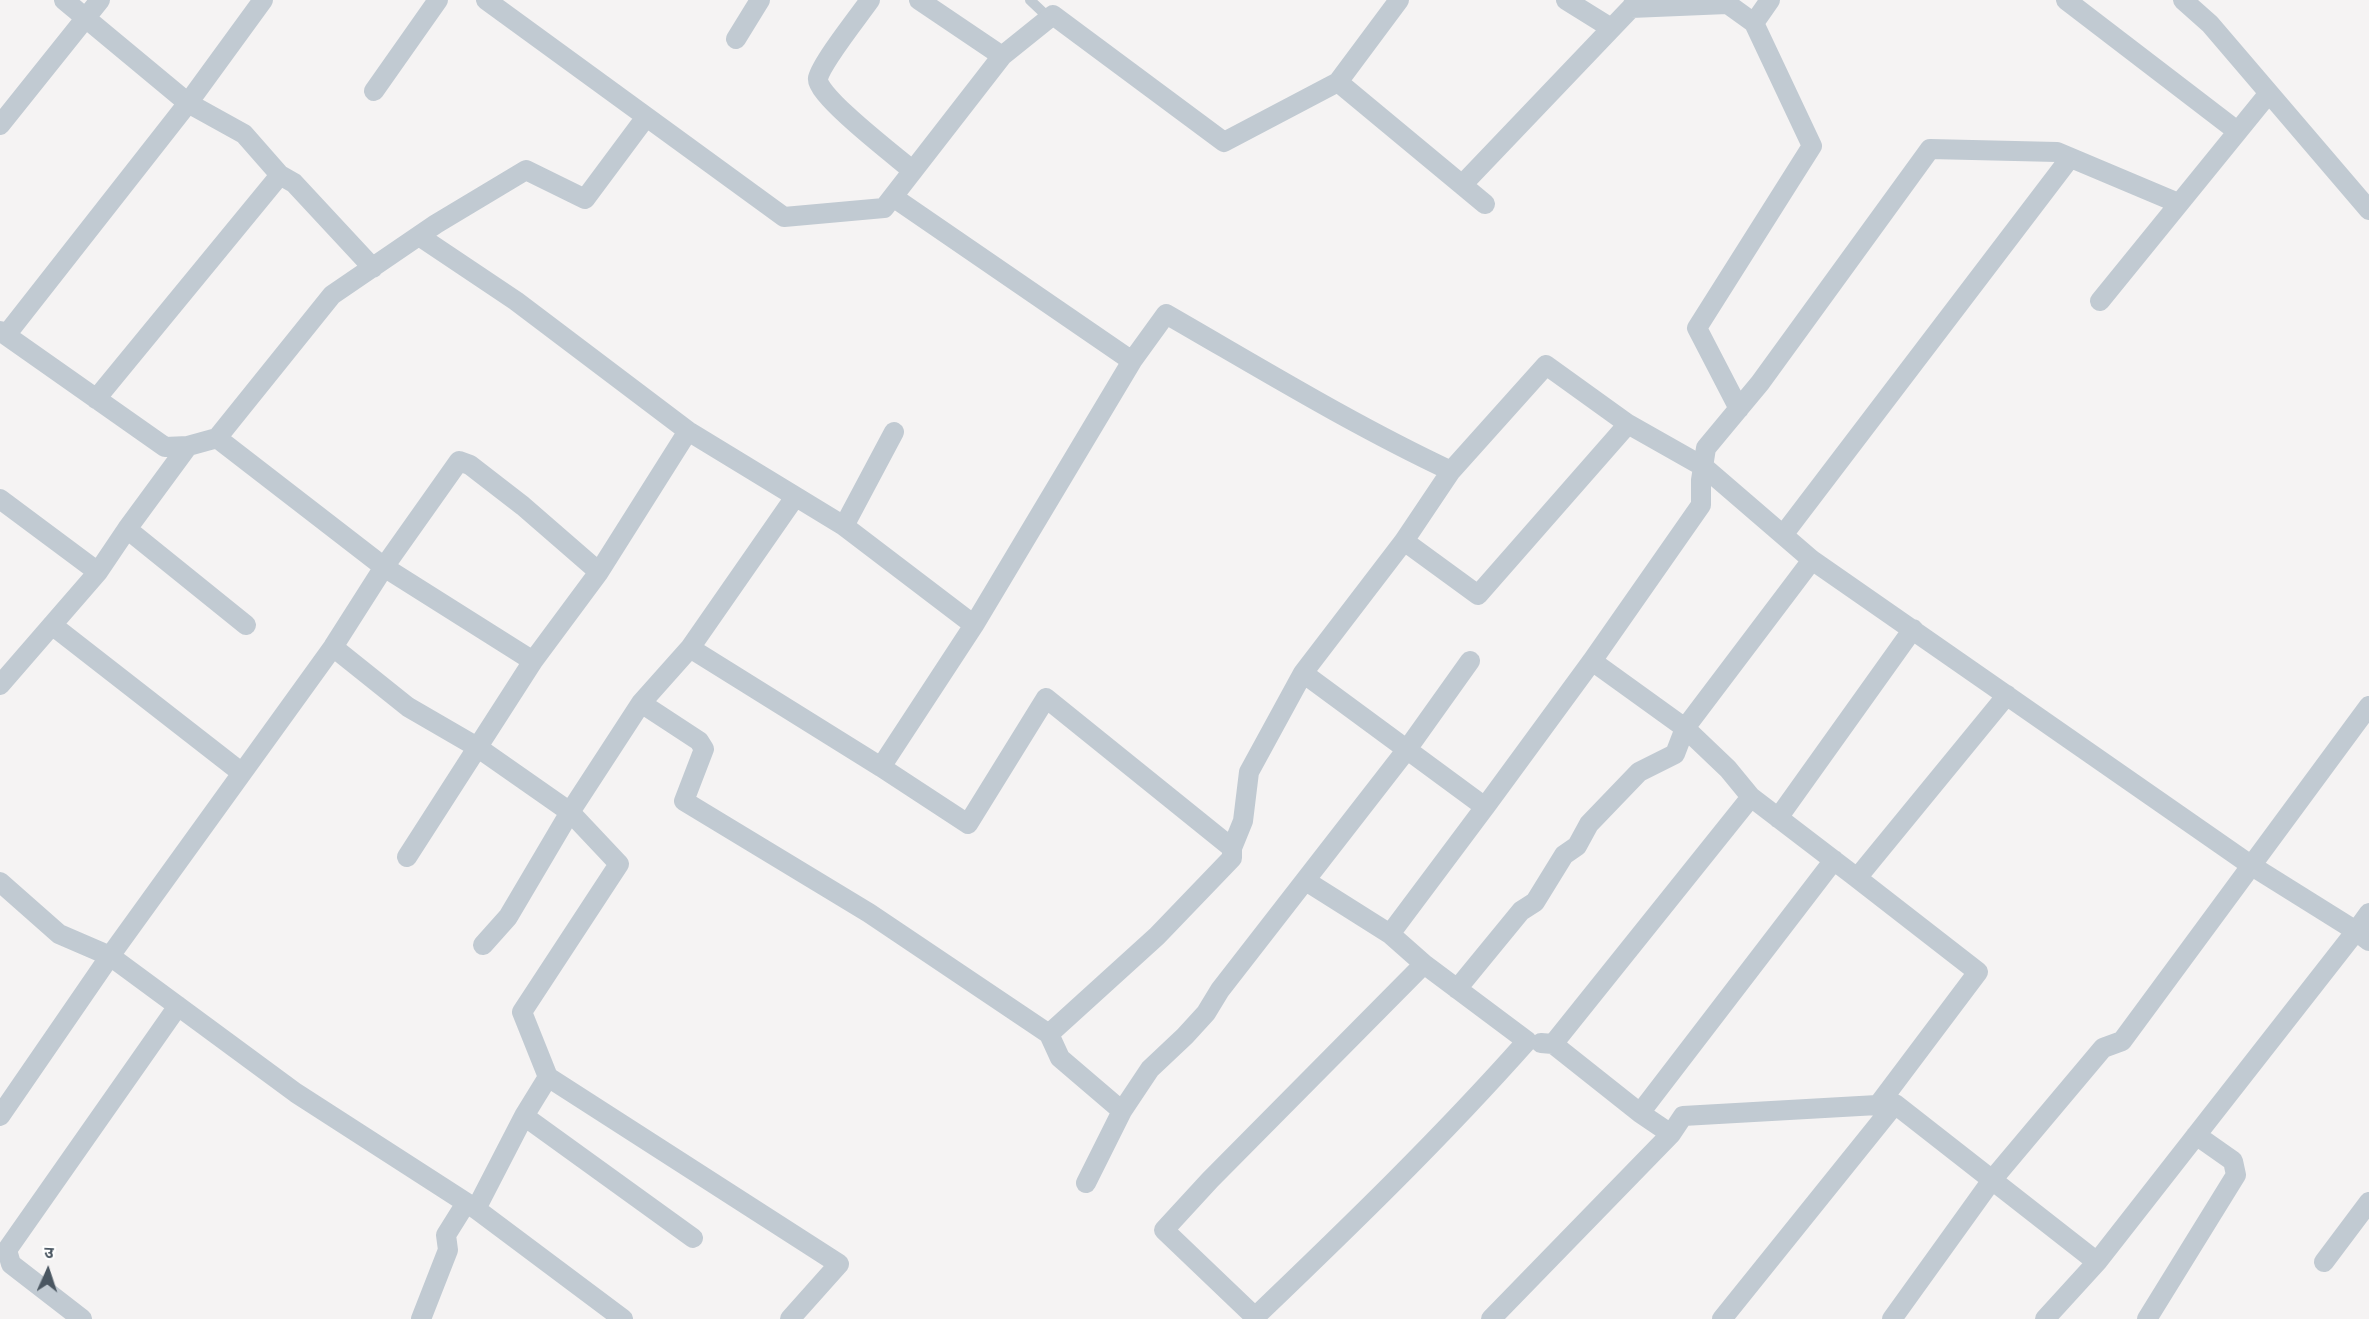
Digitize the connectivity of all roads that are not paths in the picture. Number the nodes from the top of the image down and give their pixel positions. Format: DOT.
graph roads {
  1 [pos="64,0"];
  2 [pos="100,0"];
  3 [pos="263,0"];
  4 [pos="438,0"];
  5 [pos="486,0"];
  6 [pos="760,0"];
  7 [pos="870,0"];
  8 [pos="919,0"];
  9 [pos="1030,0"];
  10 [pos="1399,0"];
  11 [pos="1566,0"];
  12 [pos="1770,0"];
  13 [pos="2066,0"];
  14 [pos="2183,0"];
  15 [pos="1725,2"];
  16 [pos="1633,4"];
  17 [pos="87,17"];
  18 [pos="1049,18"];
  19 [pos="1754,23"];
  20 [pos="1611,28"];
  21 [pos="736,39"];
  22 [pos="1002,56"];
  23 [pos="1338,82"];
  24 [pos="374,91"];
  25 [pos="2268,93"];
  26 [pos="188,103"];
  27 [pos="646,117"];
  28 [pos="0,125"];
  29 [pos="2237,131"];
  30 [pos="2070,158"];
  31 [pos="913,171"];
  32 [pos="280,175"];
  33 [pos="1462,185"];
  34 [pos="893,197"];
  35 [pos="2178,203"];
  36 [pos="1485,204"];
  37 [pos="2369,210"];
  38 [pos="419,236"];
  39 [pos="373,268"];
  40 [pos="2100,301"];
  41 [pos="3,333"];
  42 [pos="1132,361"];
  43 [pos="96,399"];
  44 [pos="1739,409"];
  45 [pos="1628,424"];
  46 [pos="688,431"];
  47 [pos="894,432"];
  48 [pos="217,438"];
  49 [pos="188,446"];
  50 [pos="1704,467"];
  51 [pos="1451,471"];
  52 [pos="795,496"];
  53 [pos="0,499"];
  54 [pos="844,526"];
  55 [pos="127,529"];
  56 [pos="1783,535"];
  57 [pos="1404,540"];
  58 [pos="1812,560"];
  59 [pos="384,567"];
  60 [pos="98,572"];
  61 [pos="599,572"];
  62 [pos="52,625"];
  63 [pos="246,625"];
  64 [pos="974,625"];
  65 [pos="1913,630"];
  66 [pos="333,647"];
  67 [pos="690,648"];
  68 [pos="532,661"];
  69 [pos="1470,661"];
  70 [pos="1592,661"];
  71 [pos="1303,673"];
  72 [pos="0,685"];
  73 [pos="2007,695"];
  74 [pos="641,703"];
  75 [pos="2369,706"];
  76 [pos="1685,728"];
  77 [pos="477,747"];
  78 [pos="1408,748"];
  79 [pos="881,767"];
  80 [pos="242,773"];
  81 [pos="1750,797"];
  82 [pos="1485,807"];
  83 [pos="570,812"];
  84 [pos="1778,818"];
  85 [pos="1232,848"];
  86 [pos="407,857"];
  87 [pos="1834,860"];
  88 [pos="2252,866"];
  89 [pos="1857,878"];
  90 [pos="1306,881"];
  91 [pos="0,882"];
  92 [pos="2369,913"];
  93 [pos="1390,934"];
  94 [pos="2362,936"];
  95 [pos="483,945"];
  96 [pos="110,956"];
  97 [pos="1424,964"];
  98 [pos="1458,989"];
  99 [pos="178,1006"];
  100 [pos="1049,1035"];
  101 [pos="1527,1041"];
  102 [pos="1553,1044"];
  103 [pos="548,1077"];
  104 [pos="1887,1105"];
  105 [pos="1122,1111"];
  106 [pos="1640,1113"];
  107 [pos="0,1116"];
  108 [pos="524,1116"];
  109 [pos="1671,1134"];
  110 [pos="2196,1135"];
  111 [pos="1992,1180"];
  112 [pos="1086,1183"];
  113 [pos="2369,1202"];
  114 [pos="471,1206"];
  115 [pos="693,1238"];
  116 [pos="2097,1262"];
  117 [pos="2324,1262"];
  118 [pos="1254,1318"];
  119 [pos="82,1319"];
  120 [pos="421,1319"];
  121 [pos="623,1319"];
  122 [pos="790,1319"];
  123 [pos="1491,1319"];
  124 [pos="1722,1319"];
  125 [pos="1892,1319"];
  126 [pos="2045,1319"];
  127 [pos="2147,1319"];
  1 -- 17 [label="street"];
  2 -- 17 [label="street"];
  3 -- 26 [label="street"];
  4 -- 24 [label="street"];
  5 -- 27 [label="street"];
  6 -- 21 [label="street"];
  7 -- 31 [label="street"];
  8 -- 22 [label="street"];
  9 -- 18 [label="lane"];
  10 -- 23 [label="street"];
  11 -- 20 [label="street"];
  12 -- 19 [label="street"];
  13 -- 29 [label="street"];
  14 -- 25 [label="street"];
  15 -- 16 [label="street"];
  15 -- 19 [label="street"];
  16 -- 20 [label="street"];
  17 -- 26 [label="street"];
  17 -- 28 [label="street"];
  18 -- 22 [label="street"];
  18 -- 23 [label="street"];
  19 -- 44 [label="street"];
  20 -- 33 [label="street"];
  22 -- 31 [label="street"];
  23 -- 33 [label="street"];
  25 -- 29 [label="street"];
  25 -- 37 [label="street"];
  26 -- 32 [label="street"];
  26 -- 41 [label="street"];
  27 -- 34 [label="street"];
  27 -- 38 [label="street"];
  29 -- 35 [label="street"];
  30 -- 35 [label="street"];
  30 -- 44 [label="street"];
  30 -- 56 [label="street"];
  31 -- 34 [label="street"];
  32 -- 39 [label="street"];
  32 -- 43 [label="street"];
  33 -- 36 [label="street"];
  34 -- 42 [label="street"];
  35 -- 40 [label="street"];
  38 -- 39 [label="street"];
  38 -- 46 [label="street"];
  39 -- 48 [label="street"];
  41 -- 43 [label="street"];
  42 -- 51 [label="street"];
  42 -- 64 [label="street"];
  43 -- 49 [label="street"];
  44 -- 50 [label="street"];
  45 -- 50 [label="street"];
  45 -- 51 [label="street"];
  45 -- 57 [label="street"];
  46 -- 52 [label="street"];
  46 -- 61 [label="street"];
  47 -- 54 [label="street"];
  48 -- 49 [label="street"];
  48 -- 59 [label="street"];
  49 -- 55 [label="street"];
  50 -- 56 [label="street"];
  50 -- 70 [label="street"];
  51 -- 57 [label="street"];
  52 -- 54 [label="street"];
  52 -- 67 [label="street"];
  53 -- 60 [label="street"];
  54 -- 64 [label="street"];
  55 -- 60 [label="street"];
  55 -- 63 [label="street"];
  56 -- 58 [label="street"];
  57 -- 71 [label="street"];
  58 -- 65 [label="street"];
  58 -- 76 [label="street"];
  59 -- 61 [label="street"];
  59 -- 66 [label="street"];
  59 -- 68 [label="street"];
  60 -- 62 [label="street"];
  61 -- 68 [label="street"];
  62 -- 72 [label="street"];
  62 -- 80 [label="street"];
  64 -- 79 [label="street"];
  65 -- 73 [label="street"];
  65 -- 84 [label="street"];
  66 -- 77 [label="street"];
  66 -- 80 [label="street"];
  67 -- 74 [label="street"];
  67 -- 79 [label="street"];
  68 -- 77 [label="street"];
  69 -- 78 [label="street"];
  70 -- 76 [label="street"];
  70 -- 82 [label="street"];
  71 -- 78 [label="street"];
  71 -- 85 [label="street"];
  73 -- 88 [label="street"];
  73 -- 89 [label="street"];
  74 -- 83 [label="street"];
  74 -- 100 [label="street"];
  75 -- 88 [label="street"];
  76 -- 81 [label="street"];
  76 -- 98 [label="street"];
  77 -- 83 [label="street"];
  77 -- 86 [label="street"];
  78 -- 82 [label="street"];
  78 -- 90 [label="street"];
  79 -- 85 [label="street"];
  80 -- 96 [label="street"];
  81 -- 84 [label="street"];
  81 -- 102 [label="street"];
  82 -- 93 [label="street"];
  83 -- 95 [label="street"];
  83 -- 103 [label="street"];
  84 -- 87 [label="street"];
  85 -- 100 [label="street"];
  87 -- 89 [label="street"];
  87 -- 106 [label="street"];
  88 -- 94 [label="street"];
  88 -- 111 [label="street"];
  89 -- 104 [label="street"];
  90 -- 93 [label="street"];
  90 -- 105 [label="street"];
  91 -- 96 [label="street"];
  92 -- 94 [label="street"];
  93 -- 97 [label="street"];
  94 -- 110 [label="street"];
  96 -- 99 [label="street"];
  96 -- 107 [label="street"];
  97 -- 98 [label="street"];
  97 -- 118 [label="street"];
  98 -- 101 [label="street"];
  99 -- 114 [label="street"];
  99 -- 119 [label="street"];
  100 -- 105 [label="street"];
  101 -- 102 [label="street"];
  101 -- 118 [label="street"];
  102 -- 106 [label="street"];
  103 -- 108 [label="street"];
  103 -- 122 [label="street"];
  104 -- 109 [label="street"];
  104 -- 111 [label="street"];
  104 -- 124 [label="street"];
  105 -- 112 [label="street"];
  106 -- 109 [label="street"];
  108 -- 114 [label="street"];
  108 -- 115 [label="street"];
  109 -- 123 [label="street"];
  110 -- 116 [label="street"];
  110 -- 127 [label="street"];
  111 -- 116 [label="street"];
  111 -- 125 [label="street"];
  113 -- 117 [label="street"];
  114 -- 120 [label="street"];
  114 -- 121 [label="street"];
  116 -- 126 [label="street"];
}
